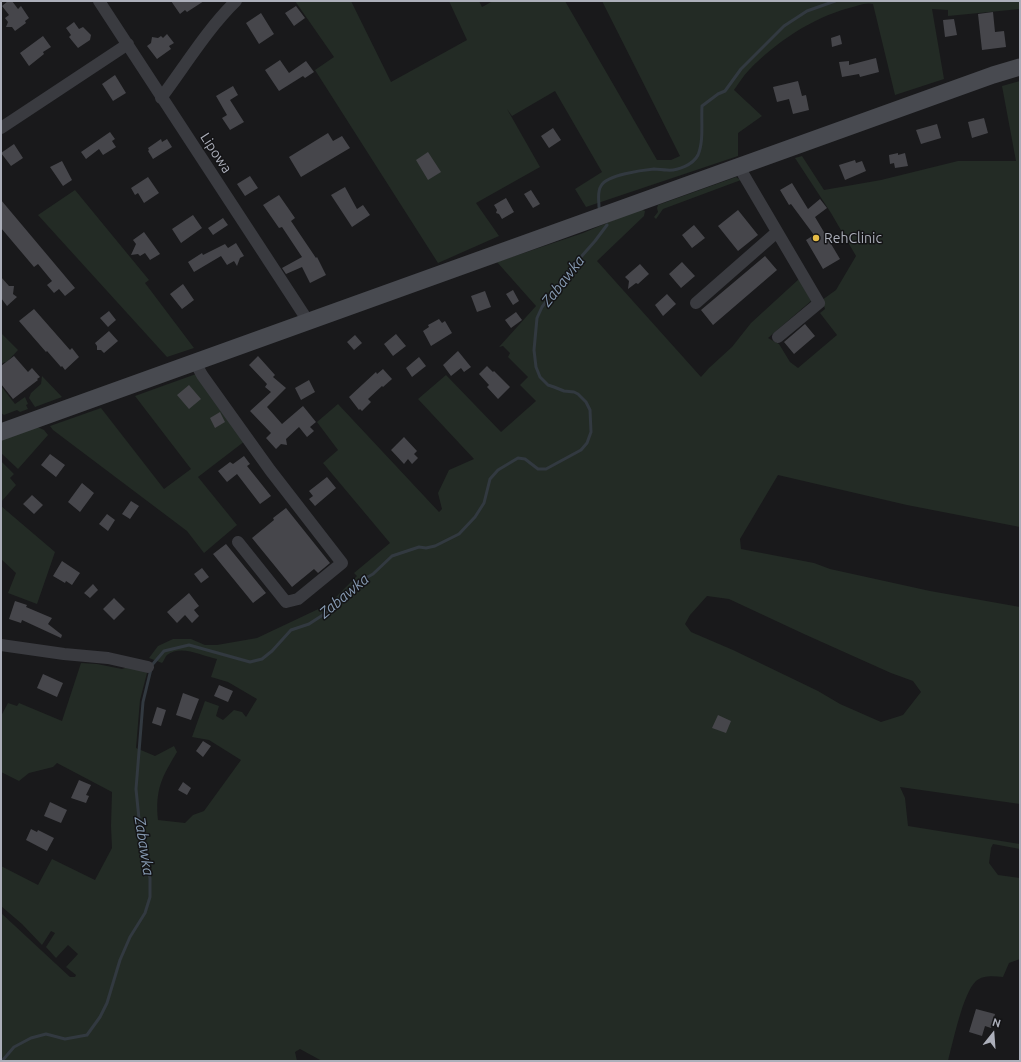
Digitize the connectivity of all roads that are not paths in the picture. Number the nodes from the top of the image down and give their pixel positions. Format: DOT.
graph roads {
  1 [pos="99,1"];
  2 [pos="236,1"];
  3 [pos="128,44"];
  4 [pos="1020,67"];
  5 [pos="161,98"];
  6 [pos="1,128"];
  7 [pos="740,166"];
  8 [pos="778,232"];
  9 [pos="696,303"];
  10 [pos="308,321"];
  11 [pos="778,337"];
  12 [pos="195,362"];
  13 [pos="1,432"];
  14 [pos="238,542"];
  15 [pos="1,646"];
  16 [pos="148,667"];
  1 -- 3 [label="street, Lipowa"];
  2 -- 5 [label="street"];
  3 -- 5 [label="street, Lipowa"];
  3 -- 6 [label="street"];
  4 -- 7 [label="main road"];
  5 -- 10 [label="street, Lipowa"];
  7 -- 8 [label="street"];
  7 -- 10 [label="main road"];
  8 -- 9 [label="street"];
  8 -- 11 [label="street"];
  10 -- 12 [label="main road"];
  12 -- 13 [label="main road"];
  12 -- 14 [label="street"];
  15 -- 16 [label="street"];
}
